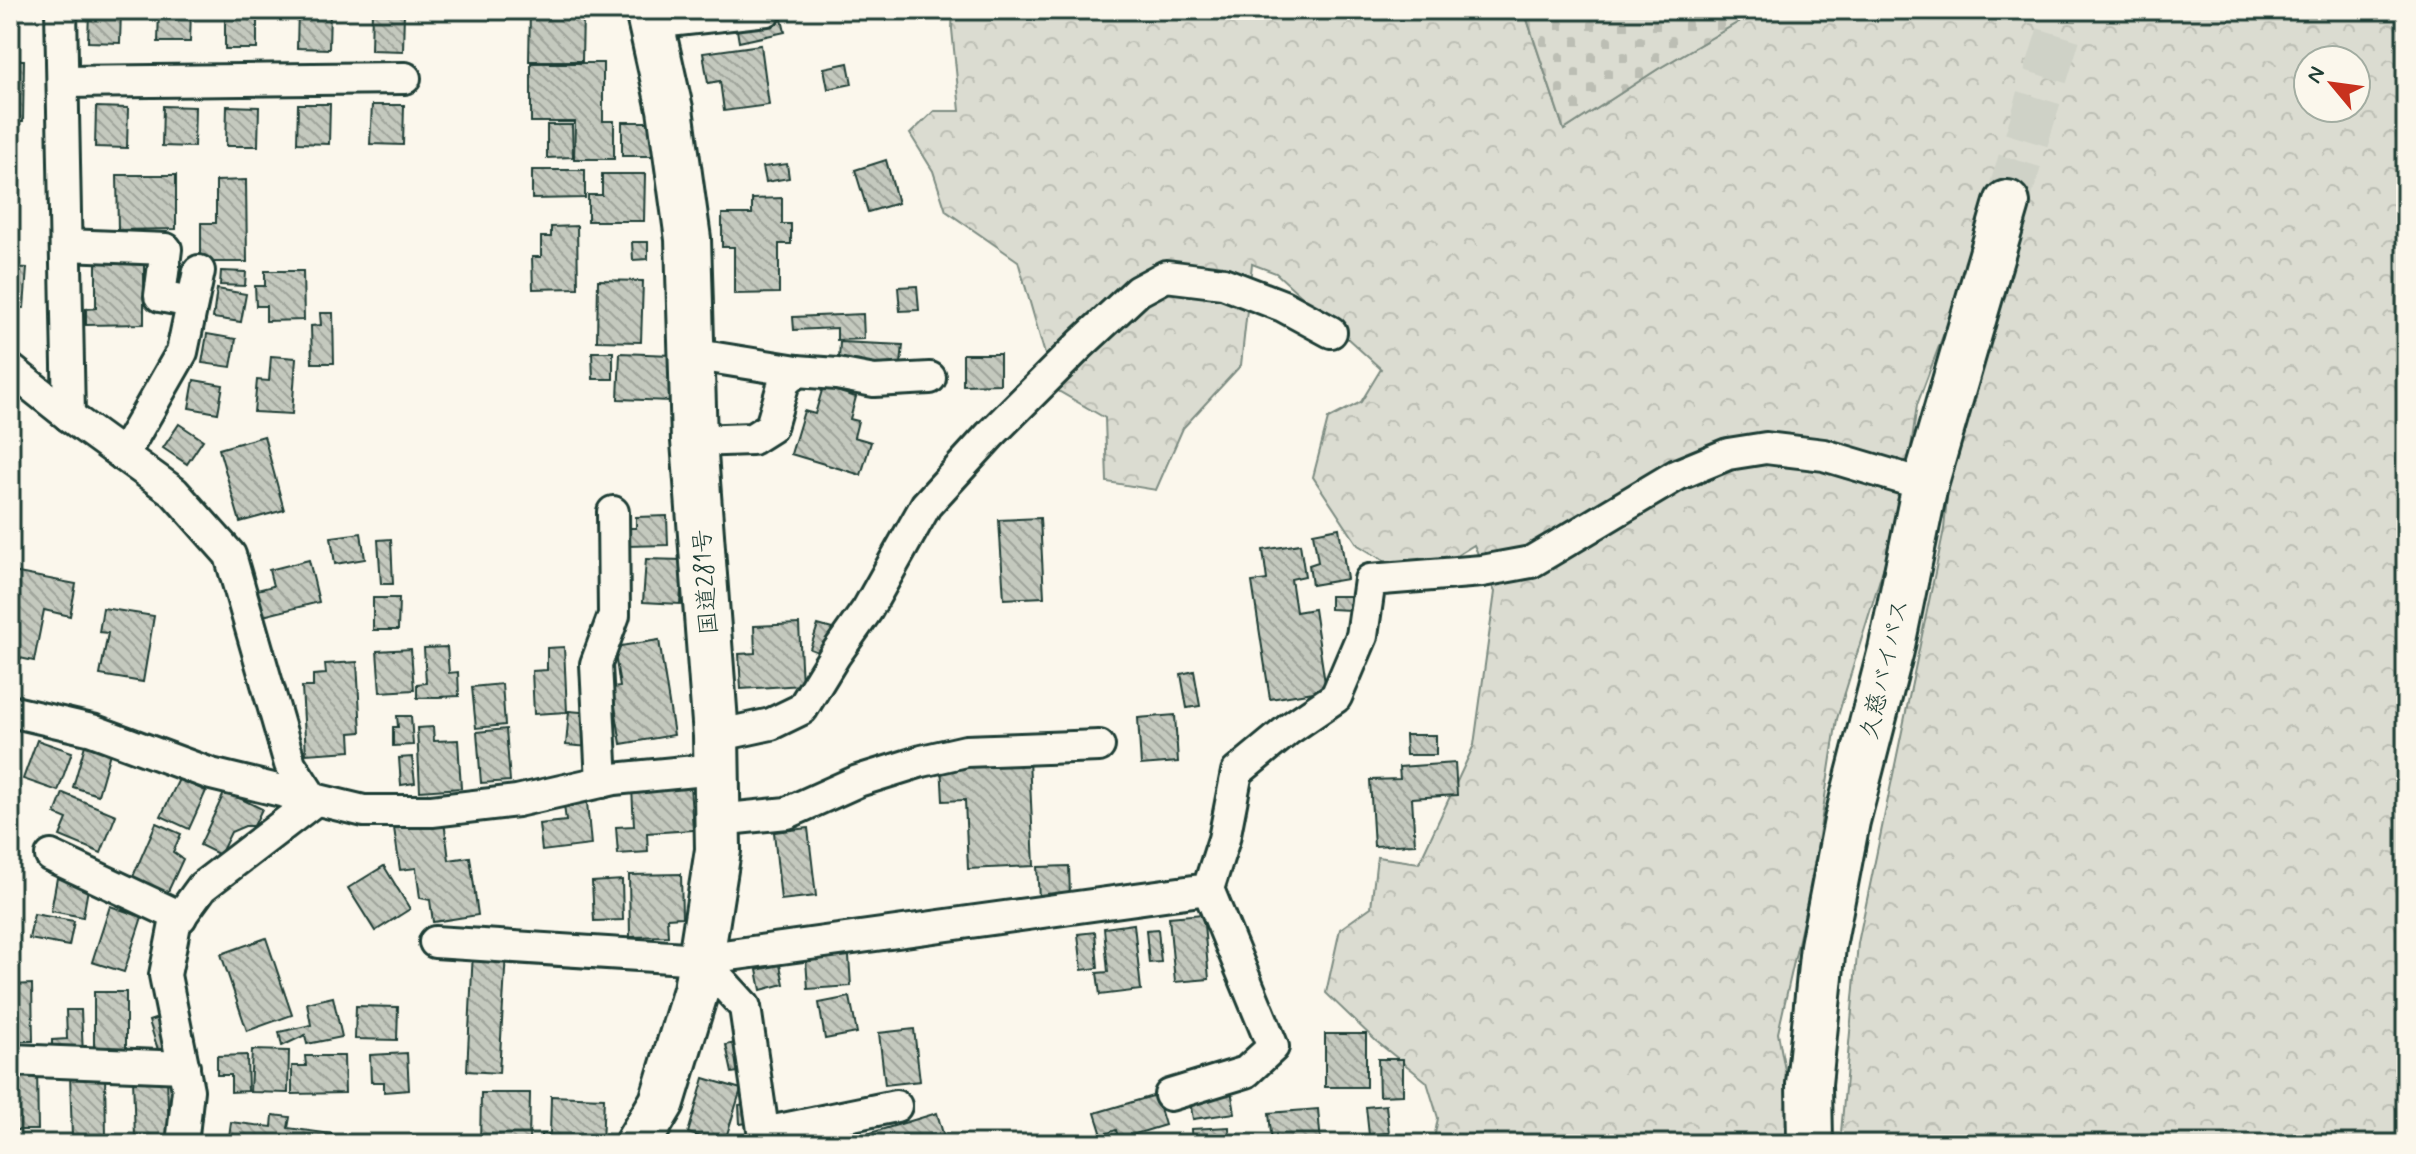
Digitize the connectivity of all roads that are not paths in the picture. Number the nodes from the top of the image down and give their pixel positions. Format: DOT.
graph roads {
  1 [pos="61,10"];
  2 [pos="767,10"];
  3 [pos="649,17"];
  4 [pos="405,78"];
  5 [pos="63,82"];
  6 [pos="2007,203"];
  7 [pos="66,245"];
  8 [pos="199,271"];
  9 [pos="192,302"];
  10 [pos="1331,332"];
  11 [pos="691,354"];
  12 [pos="10,369"];
  13 [pos="797,371"];
  14 [pos="930,378"];
  15 [pos="69,416"];
  16 [pos="694,441"];
  17 [pos="123,455"];
  18 [pos="1925,485"];
  19 [pos="613,512"];
  20 [pos="10,711"];
  21 [pos="1099,746"];
  22 [pos="715,753"];
  23 [pos="602,782"];
  24 [pos="314,801"];
  25 [pos="717,820"];
  26 [pos="51,856"];
  27 [pos="1208,889"];
  28 [pos="181,917"];
  29 [pos="435,942"];
  30 [pos="701,959"];
  31 [pos="10,1060"];
  32 [pos="184,1067"];
  33 [pos="1170,1095"];
  34 [pos="896,1106"];
  35 [pos="765,1138"];
  36 [pos="182,1144"];
  37 [pos="637,1144"];
  38 [pos="1810,1144"];
  1 -- 5 [label="street"];
  2 -- 3 [label="street"];
  3 -- 11 [label="highway, 国道281号"];
  4 -- 5 [label="street"];
  5 -- 7 [label="street"];
  6 -- 18 [label="highway, 久慈バイパス"];
  7 -- 9 [label="street"];
  7 -- 15 [label="street"];
  8 -- 9 [label="street"];
  9 -- 17 [label="street"];
  10 -- 22 [label="street"];
  11 -- 13 [label="street"];
  11 -- 16 [label="highway, 国道281号"];
  12 -- 15 [label="street"];
  13 -- 14 [label="street"];
  13 -- 16 [label="street"];
  15 -- 17 [label="street"];
  16 -- 22 [label="highway, 国道281号"];
  17 -- 24 [label="street"];
  18 -- 27 [label="street"];
  18 -- 38 [label="highway, 久慈バイパス"];
  19 -- 23 [label="street"];
  20 -- 24 [label="street"];
  21 -- 25 [label="street"];
  22 -- 23 [label="street"];
  22 -- 25 [label="highway, 国道281号"];
  23 -- 24 [label="street"];
  24 -- 28 [label="street"];
  25 -- 30 [label="highway, 国道281号"];
  26 -- 28 [label="street"];
  27 -- 30 [label="street"];
  27 -- 33 [label="street"];
  28 -- 32 [label="street"];
  29 -- 30 [label="street"];
  30 -- 35 [label="street"];
  30 -- 37 [label="highway, 国道281号"];
  31 -- 32 [label="street"];
  32 -- 36 [label="street"];
  34 -- 35 [label="street"];
}
